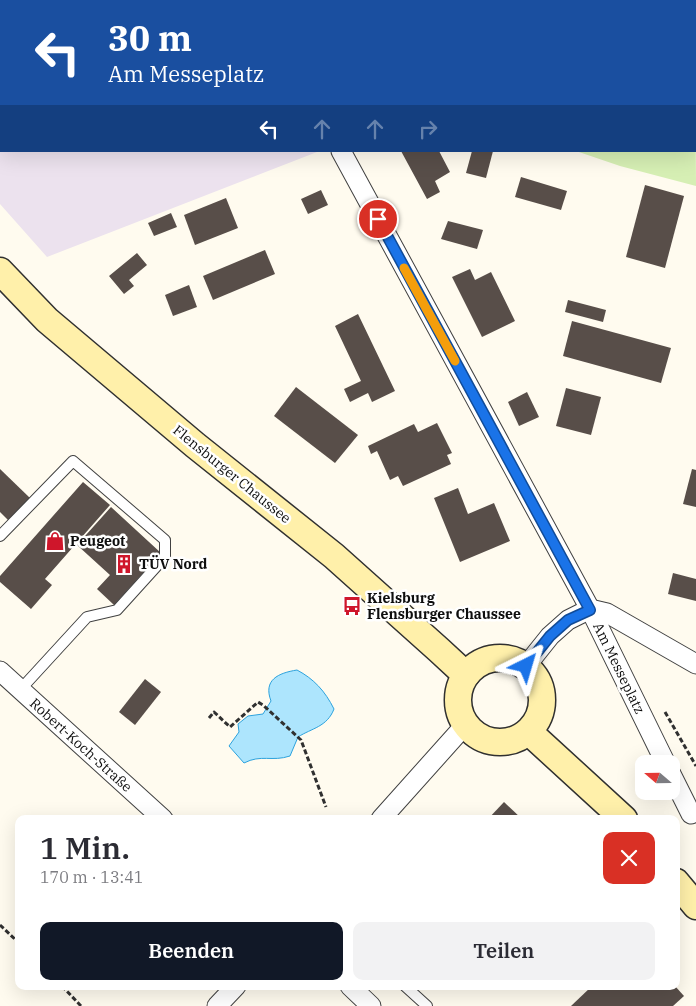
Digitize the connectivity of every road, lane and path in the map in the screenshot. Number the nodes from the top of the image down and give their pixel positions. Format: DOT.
graph roads {
  1 [pos="342,152"];
  2 [pos="0,271"];
  3 [pos="0,536"];
  4 [pos="590,610"];
  5 [pos="696,664"];
  6 [pos="526,666"];
  7 [pos="0,671"];
  8 [pos="466,675"];
  9 [pos="20,690"];
  10 [pos="208,718"];
  11 [pos="466,724"];
  12 [pos="529,732"];
  13 [pos="662,755"];
  14 [pos="680,792"];
  15 [pos="326,807"];
  16 [pos="691,814"];
  17 [pos="159,815"];
  18 [pos="385,815"];
  19 [pos="620,815"];
  20 [pos="680,887"];
  21 [pos="696,906"];
  22 [pos="0,925"];
  23 [pos="15,939"];
  24 [pos="66,990"];
  25 [pos="232,990"];
  26 [pos="354,990"];
  27 [pos="409,990"];
  28 [pos="82,1006"];
  29 [pos="217,1006"];
  30 [pos="371,1006"];
  31 [pos="427,1006"];
  1 -- 4 [label="street, Am Messeplatz"];
  2 -- 8 [label="main road, Flensburger Chaussee"];
  3 -- 9 [label="lane"];
  4 -- 5 [label="street"];
  4 -- 6 [label="street"];
  4 -- 13 [label="street, Am Messeplatz"];
  6 -- 8 [label="main road"];
  6 -- 12 [label="main road"];
  7 -- 9 [label="street, Robert-Koch-Straße"];
  8 -- 11 [label="main road"];
  9 -- 17 [label="street, Robert-Koch-Straße"];
  10 -- 15 [label="path"];
  11 -- 12 [label="main road"];
  11 -- 18 [label="street"];
  12 -- 19 [label="main road"];
  14 -- 16 [label="street"];
  20 -- 21 [label="main road"];
  22 -- 23 [label="path"];
  24 -- 28 [label="path"];
  25 -- 29 [label="street"];
  26 -- 30 [label="street"];
  27 -- 31 [label="lane"];
}
